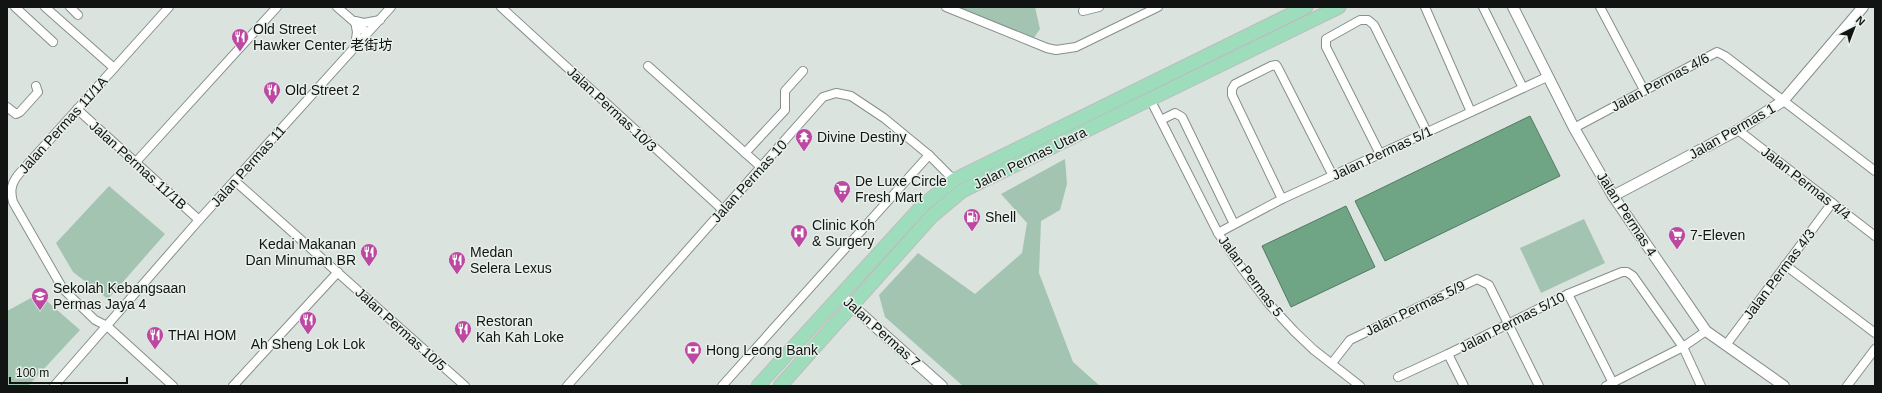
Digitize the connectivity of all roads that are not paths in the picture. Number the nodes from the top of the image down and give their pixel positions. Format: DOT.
graph roads {
  1 [pos="15,7"];
  2 [pos="45,7"];
  3 [pos="70,7"];
  4 [pos="169,7"];
  5 [pos="277,7"];
  6 [pos="337,7"];
  7 [pos="392,7"];
  8 [pos="501,7"];
  9 [pos="946,7"];
  10 [pos="1099,7"];
  11 [pos="1158,7"];
  12 [pos="1306,7"];
  13 [pos="1339,7"];
  14 [pos="1425,7"];
  15 [pos="1483,7"];
  16 [pos="1513,7"];
  17 [pos="1600,7"];
  18 [pos="1863,7"];
  19 [pos="1083,11"];
  20 [pos="78,15"];
  21 [pos="380,20"];
  22 [pos="355,21"];
  23 [pos="367,33"];
  24 [pos="53,42"];
  25 [pos="355,47"];
  26 [pos="648,66"];
  27 [pos="114,68"];
  28 [pos="803,71"];
  29 [pos="1547,77"];
  30 [pos="36,86"];
  31 [pos="1523,88"];
  32 [pos="1644,90"];
  33 [pos="1150,99"];
  34 [pos="1783,101"];
  35 [pos="7,107"];
  36 [pos="77,109"];
  37 [pos="1471,112"];
  38 [pos="1161,120"];
  39 [pos="1574,128"];
  40 [pos="1738,130"];
  41 [pos="1427,132"];
  42 [pos="746,153"];
  43 [pos="1380,154"];
  44 [pos="929,155"];
  45 [pos="136,163"];
  46 [pos="761,167"];
  47 [pos="1875,171"];
  48 [pos="1333,176"];
  49 [pos="954,180"];
  50 [pos="235,181"];
  51 [pos="1613,196"];
  52 [pos="1282,199"];
  53 [pos="1832,203"];
  54 [pos="723,210"];
  55 [pos="199,220"];
  56 [pos="1234,224"];
  57 [pos="1218,233"];
  58 [pos="1875,236"];
  59 [pos="1785,265"];
  60 [pos="338,272"];
  61 [pos="1568,294"];
  62 [pos="840,295"];
  63 [pos="851,305"];
  64 [pos="1508,324"];
  65 [pos="107,326"];
  66 [pos="1706,331"];
  67 [pos="1875,333"];
  68 [pos="1726,345"];
  69 [pos="1683,347"];
  70 [pos="1875,349"];
  71 [pos="1448,354"];
  72 [pos="1332,363"];
  73 [pos="1398,376"];
  74 [pos="1610,384"];
  75 [pos="570,385"];
  76 [pos="1357,385"];
  77 [pos="54,386"];
  78 [pos="173,386"];
  79 [pos="233,386"];
  80 [pos="465,386"];
  81 [pos="722,386"];
  82 [pos="758,386"];
  83 [pos="767,386"];
  84 [pos="780,386"];
  85 [pos="942,386"];
  86 [pos="1464,386"];
  87 [pos="1539,386"];
  88 [pos="1701,386"];
  89 [pos="1784,386"];
  90 [pos="1847,386"];
  1 -- 24 [label="street"];
  2 -- 27 [label="street"];
  3 -- 20 [label="street"];
  4 -- 27 [label="street, Jalan Permas 11/1A"];
  5 -- 45 [label="street"];
  6 -- 22 [label="street"];
  7 -- 21 [label="street, Jalan Permas 11"];
  8 -- 54 [label="street, Jalan Permas 10/3"];
  9 -- 11 [label="street"];
  10 -- 19 [label="street"];
  12 -- 49 [label="main road, Jalan Permas Utara"];
  13 -- 33 [label="main road, Jalan Permas Utara"];
  14 -- 37 [label="street"];
  15 -- 31 [label="street"];
  16 -- 29 [label="street, Jalan Permas 4"];
  17 -- 32 [label="street"];
  18 -- 34 [label="street, Jalan Permas 1"];
  21 -- 22 [label="street"];
  21 -- 23 [label="street, Jalan Permas 11"];
  22 -- 23 [label="street"];
  22 -- 25 [label="street"];
  23 -- 25 [label="street, Jalan Permas 11"];
  25 -- 50 [label="street, Jalan Permas 11"];
  26 -- 42 [label="street"];
  27 -- 36 [label="street, Jalan Permas 11/1A"];
  28 -- 42 [label="street"];
  29 -- 31 [label="street, Jalan Permas 5/1"];
  29 -- 39 [label="street, Jalan Permas 4"];
  30 -- 35 [label="street"];
  31 -- 37 [label="street, Jalan Permas 5/1"];
  32 -- 34 [label="street, Jalan Permas 4/6"];
  32 -- 39 [label="street, Jalan Permas 4/6"];
  33 -- 38 [label="street, Jalan Permas 5"];
  33 -- 63 [label="main road, Jalan Permas Utara"];
  34 -- 40 [label="street, Jalan Permas 1"];
  34 -- 47 [label="street"];
  36 -- 45 [label="street, Jalan Permas 11/1B"];
  36 -- 65 [label="street, Jalan Permas 11/1A"];
  37 -- 41 [label="street, Jalan Permas 5/1"];
  38 -- 56 [label="street"];
  38 -- 57 [label="street, Jalan Permas 5"];
  39 -- 51 [label="street, Jalan Permas 4"];
  40 -- 51 [label="street, Jalan Permas 1"];
  40 -- 53 [label="street, Jalan Permas 4/4"];
  41 -- 43 [label="street, Jalan Permas 5/1"];
  41 -- 43 [label="street"];
  42 -- 46 [label="street"];
  43 -- 48 [label="street, Jalan Permas 5/1"];
  44 -- 46 [label="street, Jalan Permas 10"];
  44 -- 49 [label="street, Jalan Permas 10"];
  44 -- 81 [label="street"];
  45 -- 55 [label="street, Jalan Permas 11/1B"];
  46 -- 54 [label="street, Jalan Permas 10"];
  48 -- 52 [label="street, Jalan Permas 5/1"];
  48 -- 52 [label="street"];
  49 -- 62 [label="main road, Jalan Permas Utara"];
  50 -- 55 [label="street, Jalan Permas 11"];
  50 -- 60 [label="street, Jalan Permas 10/5"];
  51 -- 66 [label="street, Jalan Permas 4"];
  52 -- 56 [label="street, Jalan Permas 5/1"];
  53 -- 58 [label="street, Jalan Permas 4/4"];
  53 -- 59 [label="street, Jalan Permas 4/3"];
  54 -- 75 [label="street, Jalan Permas 10"];
  55 -- 65 [label="street, Jalan Permas 11"];
  56 -- 57 [label="street, Jalan Permas 5/1"];
  57 -- 72 [label="street, Jalan Permas 5"];
  59 -- 67 [label="street"];
  59 -- 68 [label="street, Jalan Permas 4/3"];
  60 -- 79 [label="street"];
  60 -- 80 [label="street, Jalan Permas 10/5"];
  61 -- 64 [label="street, Jalan Permas 5/10"];
  61 -- 69 [label="street, Jalan Permas 5/10"];
  61 -- 74 [label="street"];
  62 -- 63 [label="street, Jalan Permas 7"];
  62 -- 82 [label="main road, Jalan Permas Utara"];
  63 -- 84 [label="main road, Jalan Permas Utara"];
  63 -- 85 [label="street, Jalan Permas 7"];
  64 -- 71 [label="street, Jalan Permas 5/10"];
  64 -- 72 [label="street, Jalan Permas 5/9"];
  64 -- 87 [label="street"];
  65 -- 77 [label="street, Jalan Permas 11"];
  65 -- 78 [label="street, Jalan Permas 11/1A"];
  66 -- 68 [label="street, Jalan Permas 4"];
  66 -- 69 [label="street"];
  68 -- 89 [label="street, Jalan Permas 4"];
  69 -- 74 [label="street"];
  69 -- 88 [label="street"];
  70 -- 90 [label="street"];
  71 -- 73 [label="street, Jalan Permas 5/10"];
  71 -- 86 [label="street"];
  72 -- 76 [label="street, Jalan Permas 5"];
  82 -- 83 [label="main road"];
}
